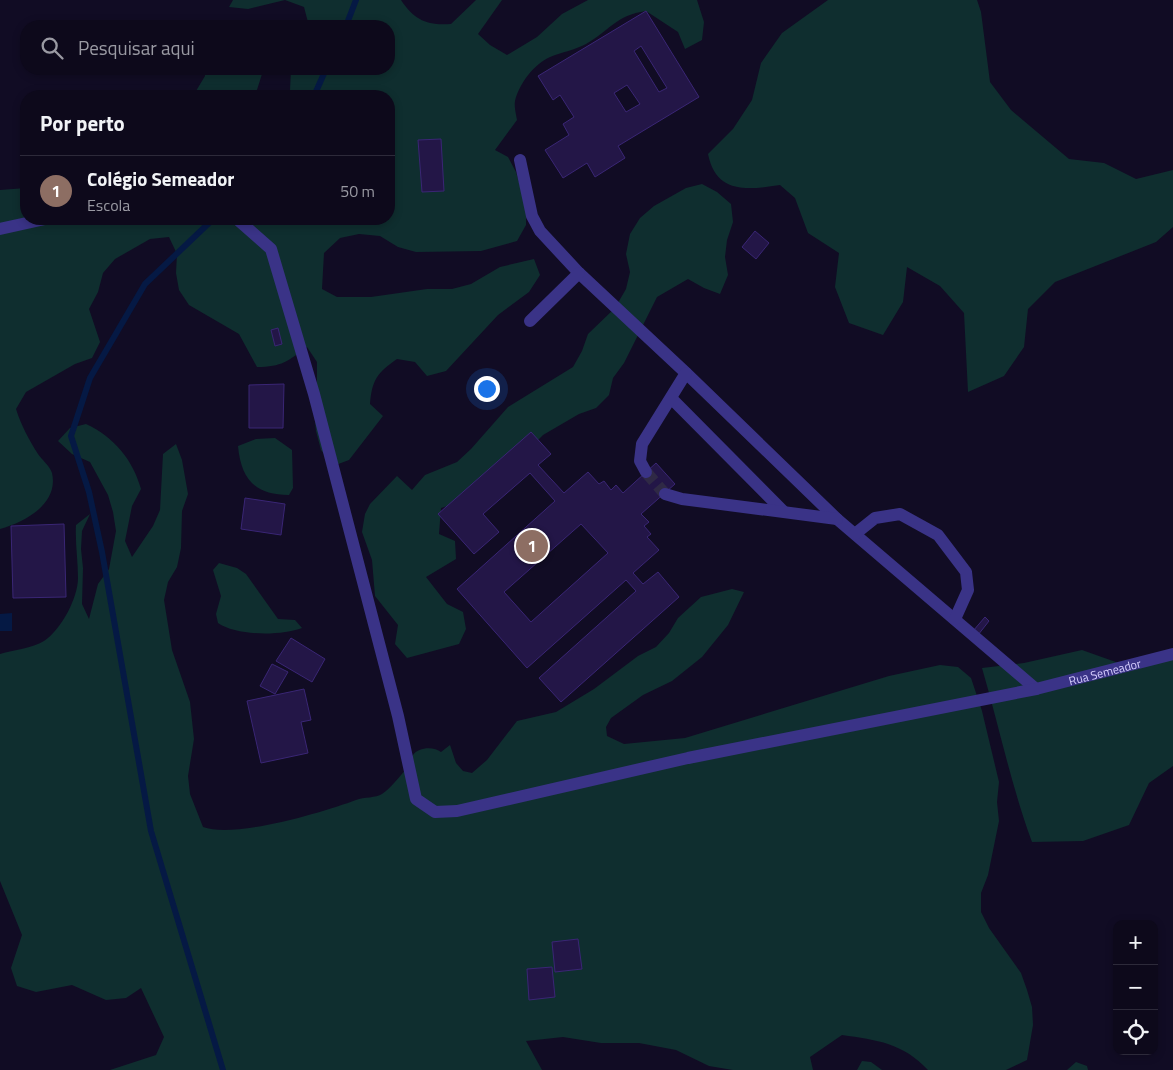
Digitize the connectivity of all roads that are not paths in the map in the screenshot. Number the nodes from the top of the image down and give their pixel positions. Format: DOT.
graph roads {
  1 [pos="520,160"];
  2 [pos="20,225"];
  3 [pos="244,225"];
  4 [pos="0,229"];
  5 [pos="579,273"];
  6 [pos="530,321"];
  7 [pos="686,373"];
  8 [pos="672,399"];
  9 [pos="646,472"];
  10 [pos="665,494"];
  11 [pos="783,511"];
  12 [pos="837,519"];
  13 [pos="854,534"];
  14 [pos="955,619"];
  15 [pos="1173,654"];
  16 [pos="1036,689"];
  1 -- 5 [label="street"];
  2 -- 4 [label="street"];
  3 -- 16 [label="street, Rua Semeador"];
  5 -- 6 [label="street"];
  5 -- 7 [label="street"];
  7 -- 8 [label="street"];
  7 -- 12 [label="street"];
  8 -- 9 [label="street"];
  8 -- 11 [label="street"];
  10 -- 11 [label="street"];
  11 -- 12 [label="street"];
  12 -- 13 [label="street"];
  13 -- 14 [label="street"];
  13 -- 14 [label="street"];
  14 -- 16 [label="street"];
  15 -- 16 [label="street, Rua Semeador"];
}
